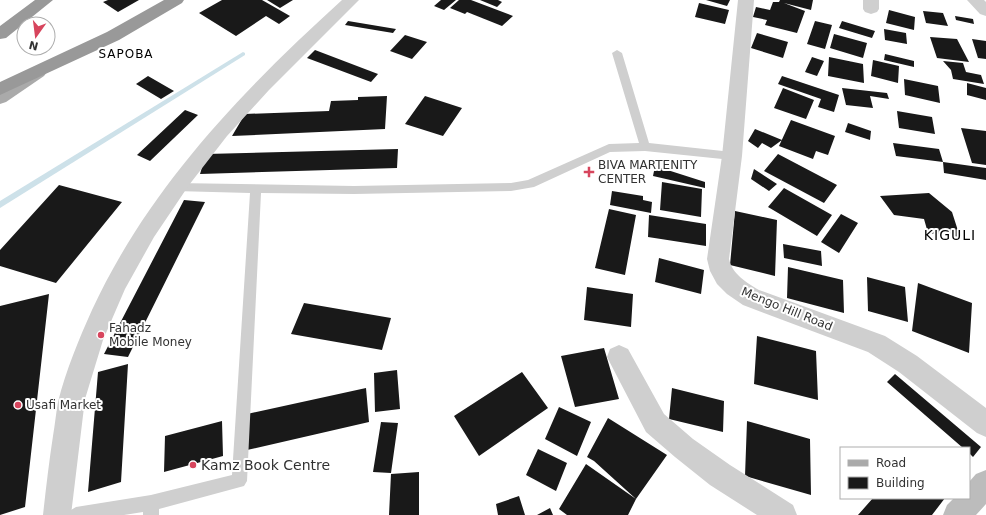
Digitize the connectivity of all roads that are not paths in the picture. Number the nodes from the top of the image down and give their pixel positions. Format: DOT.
graph roads {
  1 [pos="46,0"];
  2 [pos="176,0"];
  3 [pos="351,0"];
  4 [pos="746,0"];
  5 [pos="975,0"];
  6 [pos="986,11"];
  7 [pos="0,34"];
  8 [pos="616,53"];
  9 [pos="44,68"];
  10 [pos="0,89"];
  11 [pos="0,98"];
  12 [pos="645,147"];
  13 [pos="732,156"];
  14 [pos="175,187"];
  15 [pos="256,188"];
  16 [pos="620,357"];
  17 [pos="986,424"];
  18 [pos="984,493"];
  19 [pos="151,509"];
  20 [pos="56,515"];
  21 [pos="76,515"];
  22 [pos="783,515"];
  23 [pos="957,515"];
  1 -- 7 [label="highway"];
  2 -- 9 [label="highway"];
  3 -- 14 [label="street"];
  4 -- 13 [label="street, Mengo Hill Road"];
  5 -- 6 [label="street"];
  8 -- 12 [label="lane"];
  9 -- 10 [label="highway"];
  9 -- 11 [label="main road"];
  12 -- 13 [label="lane"];
  12 -- 15 [label="lane"];
  13 -- 17 [label="street, Mengo Hill Road"];
  14 -- 15 [label="lane"];
  14 -- 20 [label="street"];
  15 -- 19 [label="lane"];
  16 -- 22 [label="street"];
  18 -- 23 [label="main road"];
  19 -- 21 [label="lane"];
}
